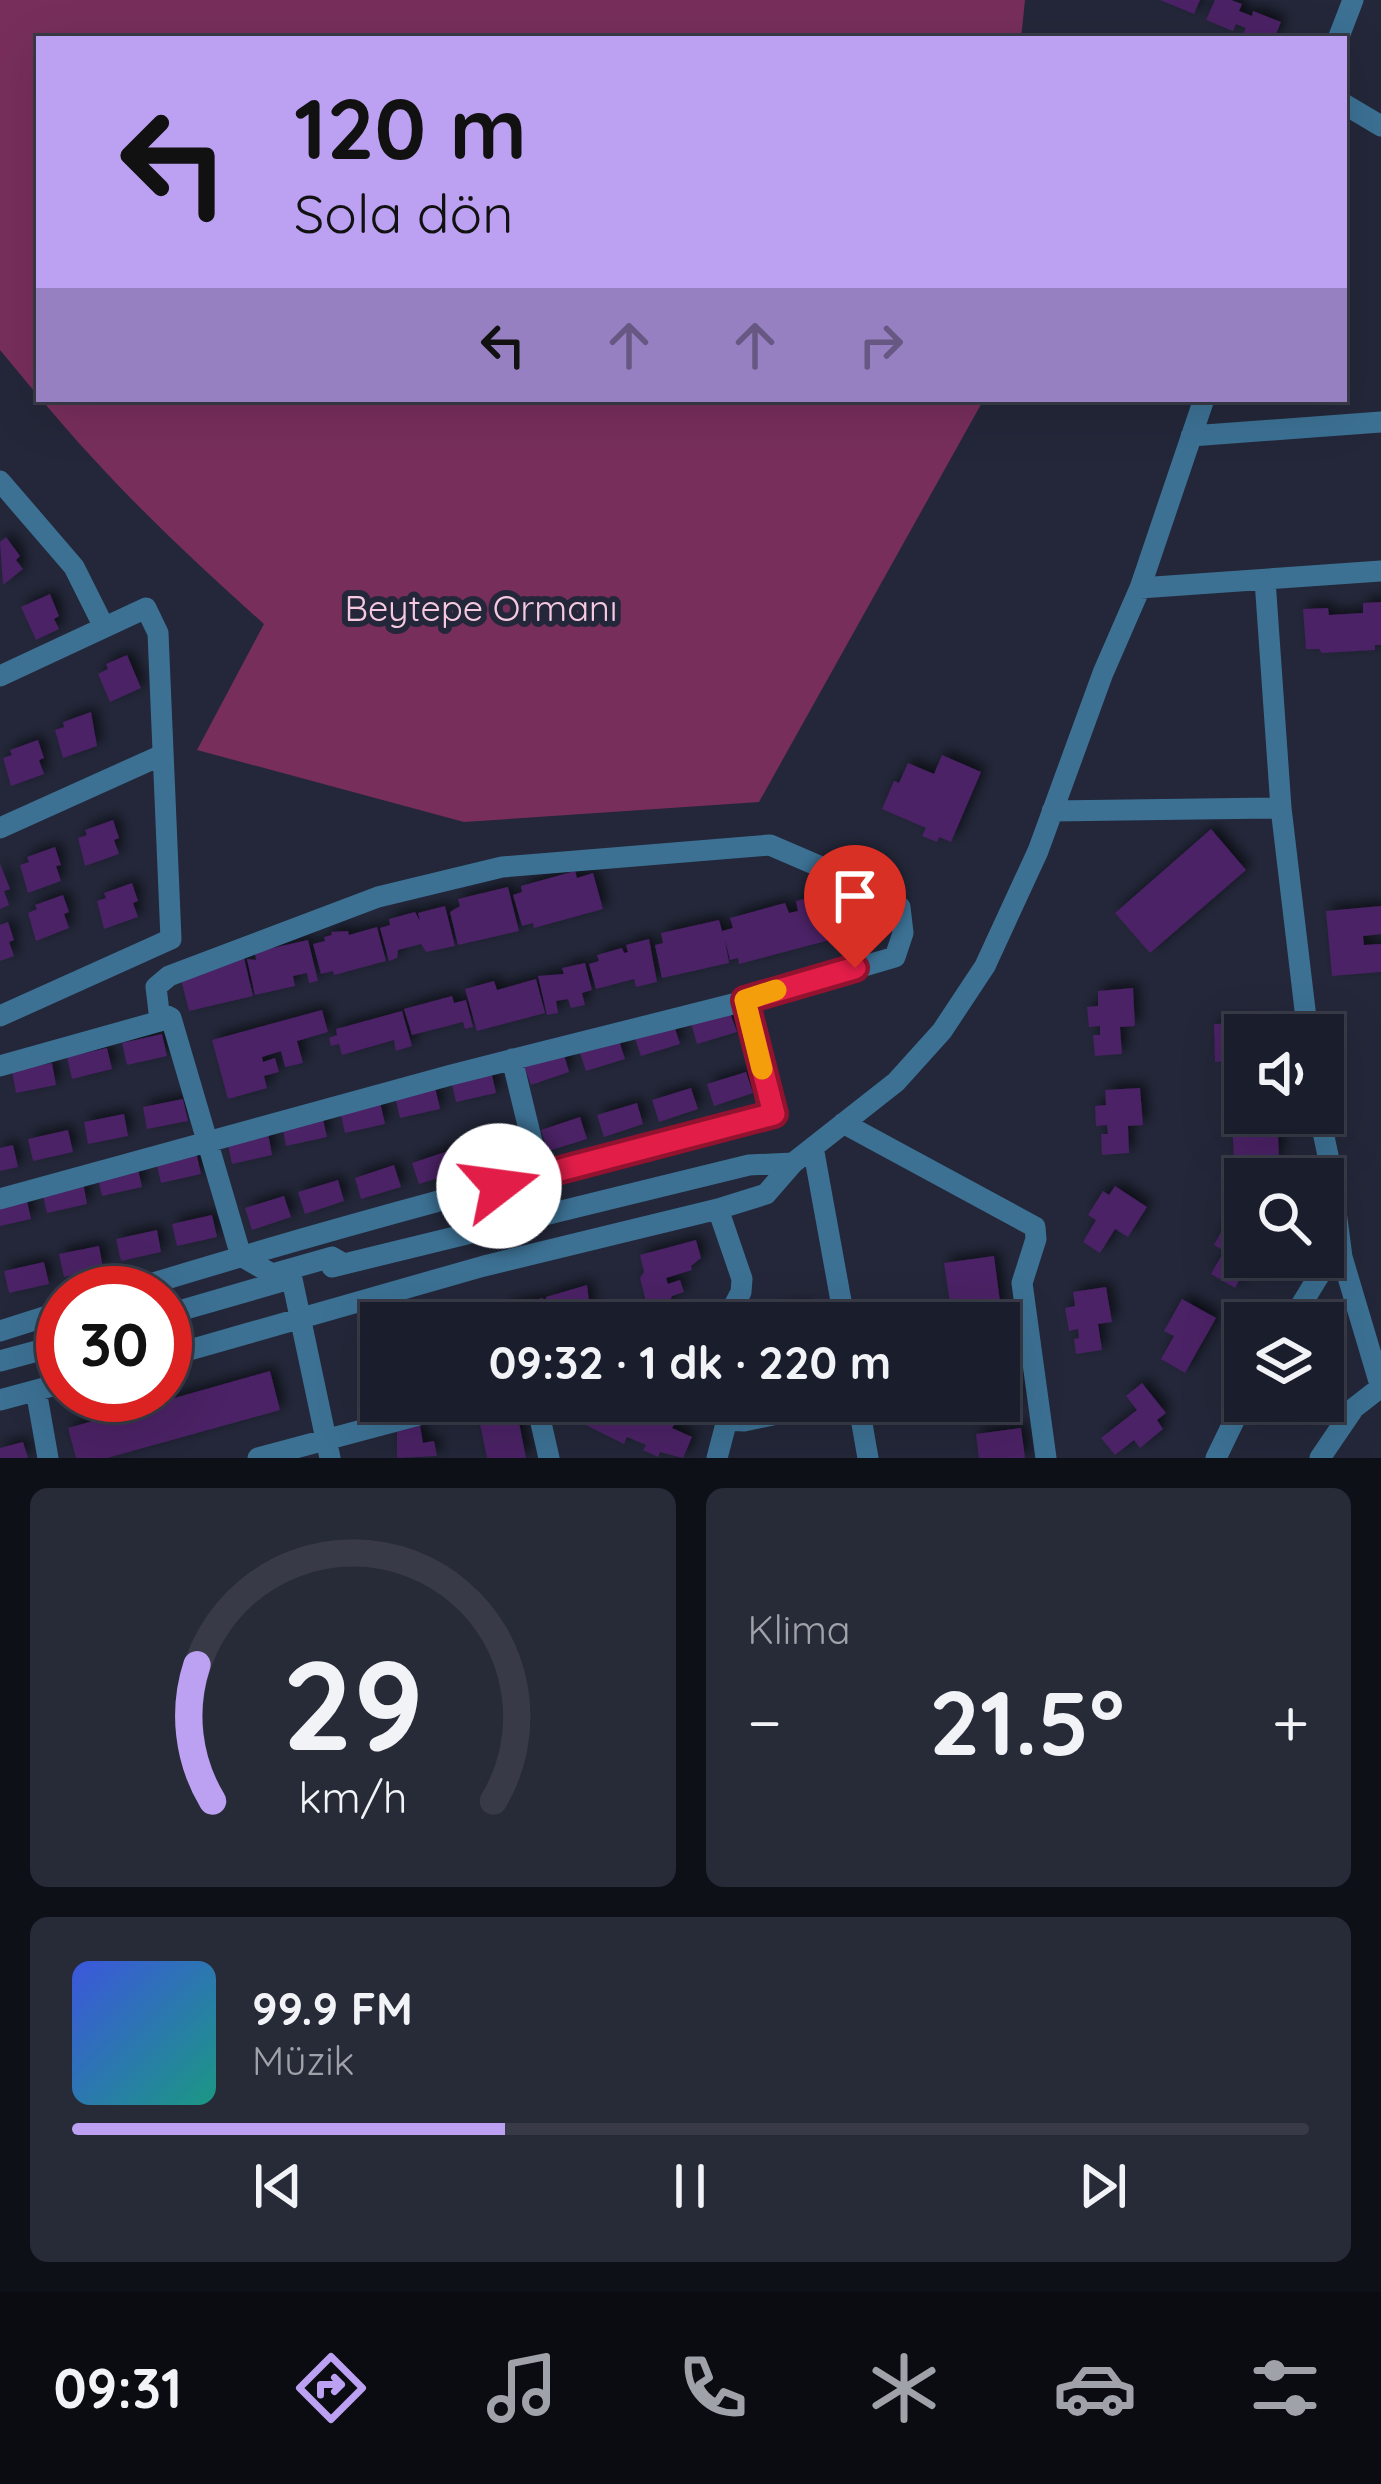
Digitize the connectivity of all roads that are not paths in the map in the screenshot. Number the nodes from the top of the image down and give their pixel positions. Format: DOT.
graph roads {
  1 [pos="1353,0"];
  2 [pos="1339,36"];
  3 [pos="1347,106"];
  4 [pos="1381,126"];
  5 [pos="1203,402"];
  6 [pos="1381,422"];
  7 [pos="1190,436"];
  8 [pos="0,481"];
  9 [pos="1381,571"];
  10 [pos="1265,580"];
  11 [pos="1140,587"];
  12 [pos="104,627"];
  13 [pos="0,676"];
  14 [pos="162,755"];
  15 [pos="1281,808"];
  16 [pos="1052,811"];
  17 [pos="0,828"];
  18 [pos="745,1000"];
  19 [pos="1306,1014"];
  20 [pos="0,1016"];
  21 [pos="171,1018"];
  22 [pos="512,1059"];
  23 [pos="0,1066"];
  24 [pos="843,1123"];
  25 [pos="211,1143"];
  26 [pos="813,1147"];
  27 [pos="793,1163"];
  28 [pos="540,1175"];
  29 [pos="0,1198"];
  30 [pos="718,1209"];
  31 [pos="241,1256"];
  32 [pos="1344,1261"];
  33 [pos="344,1264"];
  34 [pos="192,1271"];
  35 [pos="292,1279"];
  36 [pos="192,1294"];
  37 [pos="736,1302"];
  38 [pos="841,1302"];
  39 [pos="192,1307"];
  40 [pos="300,1318"];
  41 [pos="36,1319"];
  42 [pos="0,1330"];
  43 [pos="192,1349"];
  44 [pos="36,1351"];
  45 [pos="0,1361"];
  46 [pos="1381,1387"];
  47 [pos="36,1390"];
  48 [pos="0,1400"];
  49 [pos="42,1422"];
  50 [pos="408,1422"];
  51 [pos="541,1422"];
  52 [pos="726,1422"];
  53 [pos="862,1422"];
  54 [pos="1233,1422"];
  55 [pos="328,1449"];
  56 [pos="48,1458"];
  57 [pos="258,1458"];
  58 [pos="549,1458"];
  59 [pos="717,1458"];
  60 [pos="868,1458"];
  61 [pos="1046,1458"];
  62 [pos="1216,1458"];
  63 [pos="1320,1458"];
  1 -- 2 [label="street"];
  3 -- 4 [label="street"];
  5 -- 7 [label="street"];
  6 -- 7 [label="street"];
  7 -- 11 [label="street"];
  8 -- 12 [label="street"];
  9 -- 10 [label="street"];
  10 -- 11 [label="street"];
  10 -- 15 [label="street"];
  11 -- 16 [label="street"];
  12 -- 13 [label="street"];
  12 -- 14 [label="street"];
  14 -- 17 [label="street"];
  14 -- 20 [label="street"];
  15 -- 16 [label="street"];
  15 -- 19 [label="street"];
  16 -- 24 [label="street"];
  18 -- 21 [label="street"];
  18 -- 22 [label="street"];
  18 -- 28 [label="street"];
  21 -- 23 [label="street"];
  21 -- 25 [label="street"];
  22 -- 25 [label="street"];
  22 -- 28 [label="street"];
  24 -- 26 [label="street"];
  24 -- 61 [label="street"];
  25 -- 29 [label="street"];
  25 -- 31 [label="street"];
  26 -- 27 [label="street"];
  26 -- 38 [label="street"];
  27 -- 30 [label="street"];
  27 -- 33 [label="street"];
  28 -- 31 [label="street"];
  30 -- 37 [label="street"];
  30 -- 40 [label="street"];
  31 -- 33 [label="street"];
  31 -- 34 [label="street"];
  31 -- 36 [label="street"];
  32 -- 46 [label="street"];
  33 -- 35 [label="street"];
  35 -- 39 [label="street"];
  35 -- 40 [label="street"];
  40 -- 43 [label="street"];
  40 -- 55 [label="street"];
  41 -- 42 [label="street"];
  44 -- 45 [label="street"];
  46 -- 63 [label="street"];
  47 -- 48 [label="street"];
  49 -- 56 [label="street"];
  50 -- 55 [label="street"];
  51 -- 58 [label="street"];
  52 -- 59 [label="street"];
  53 -- 60 [label="street"];
  54 -- 62 [label="street"];
  55 -- 57 [label="street"];
}
